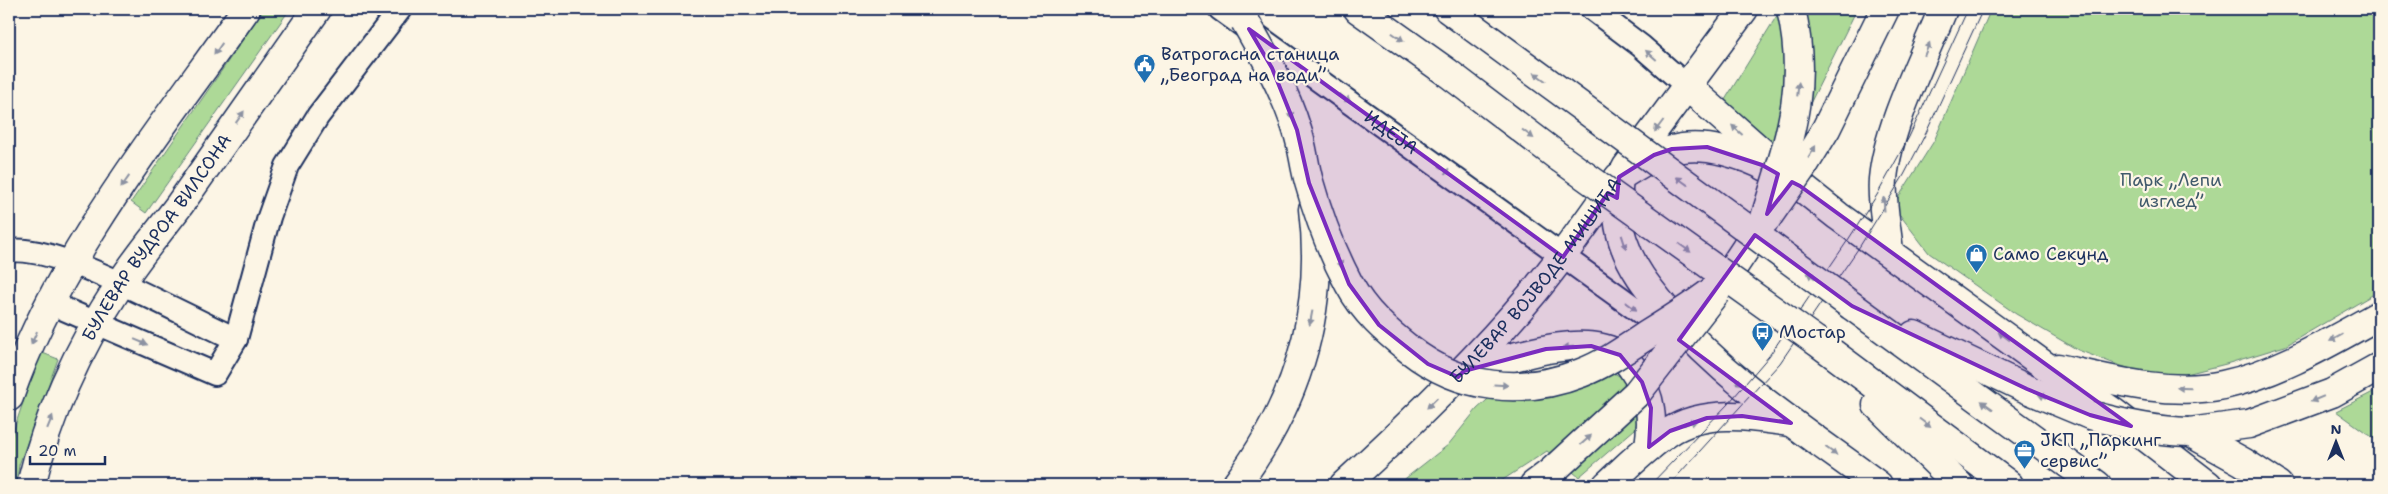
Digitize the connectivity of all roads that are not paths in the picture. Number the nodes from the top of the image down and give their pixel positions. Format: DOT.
graph roads {
  1 [pos="246,9"];
  2 [pos="317,9"];
  3 [pos="400,9"];
  4 [pos="1220,9"];
  5 [pos="1237,9"];
  6 [pos="1358,9"];
  7 [pos="1448,9"];
  8 [pos="1592,9"];
  9 [pos="1744,9"];
  10 [pos="1791,9"];
  11 [pos="1885,9"];
  12 [pos="1943,9"];
  13 [pos="1688,87"];
  14 [pos="1619,177"];
  15 [pos="1310,183"];
  16 [pos="1800,186"];
  17 [pos="1764,221"];
  18 [pos="9,251"];
  19 [pos="1889,252"];
  20 [pos="1563,257"];
  21 [pos="72,264"];
  22 [pos="120,284"];
  23 [pos="1722,284"];
  24 [pos="50,303"];
  25 [pos="1852,306"];
  26 [pos="2379,315"];
  27 [pos="96,323"];
  28 [pos="236,339"];
  29 [pos="1816,341"];
  30 [pos="1715,363"];
  31 [pos="2044,365"];
  32 [pos="2378,368"];
  33 [pos="1464,371"];
  34 [pos="9,397"];
  35 [pos="1791,423"];
  36 [pos="2189,432"];
  37 [pos="1649,447"];
  38 [pos="1542,479"];
  39 [pos="31,485"];
  40 [pos="1236,485"];
  41 [pos="1344,485"];
  42 [pos="1607,485"];
  43 [pos="1878,485"];
  44 [pos="1959,485"];
  45 [pos="2009,485"];
  46 [pos="2097,485"];
  47 [pos="2208,485"];
  48 [pos="2278,485"];
  1 -- 21 [label="main road, one-way"];
  22 -- 2 [label="main road, БУЛЕВАР ВУДРОА ВИЛСОНА, one-way"];
  3 -- 28 [label="street"];
  4 -- 20 [label="street, ИДЕЈА, one-way"];
  5 -- 15 [label="main road, one-way, bridge"];
  6 -- 29 [label="main road, one-way, bridge"];
  25 -- 7 [label="main road, one-way, bridge"];
  13 -- 8 [label="street, one-way"];
  9 -- 13 [label="main road, БУЛЕВАР ВОЈВОДЕ МИШИЋА"];
  17 -- 10 [label="main road, one-way, bridge"];
  17 -- 11 [label="main road, one-way, bridge"];
  19 -- 12 [label="main road, one-way"];
  13 -- 14 [label="main road, БУЛЕВАР ВОЈВОДЕ МИШИЋА, one-way"];
  16 -- 13 [label="main road, one-way"];
  14 -- 16 [label="main road"];
  14 -- 20 [label="main road, БУЛЕВАР ВОЈВОДЕ МИШИЋА"];
  14 -- 30 [label="main road, one-way"];
  15 -- 23 [label="main road, one-way, bridge"];
  15 -- 40 [label="main road, one-way, bridge"];
  16 -- 19 [label="main road"];
  17 -- 23 [label="main road, bridge"];
  18 -- 21 [label="street"];
  31 -- 19 [label="main road, one-way"];
  20 -- 30 [label="street, ИДЕЈА, one-way"];
  20 -- 33 [label="main road, БУЛЕВАР ВОЈВОДЕ МИШИЋА"];
  21 -- 22 [label="street"];
  21 -- 24 [label="main road"];
  22 -- 27 [label="main road, БУЛЕВАР ВУДРОА ВИЛСОНА"];
  22 -- 28 [label="street"];
  38 -- 23 [label="main road, one-way, bridge"];
  24 -- 27 [label="street"];
  24 -- 34 [label="main road, one-way"];
  36 -- 25 [label="main road, one-way, bridge"];
  46 -- 25 [label="main road, one-way"];
  26 -- 31 [label="main road, one-way"];
  27 -- 28 [label="street, one-way"];
  39 -- 27 [label="main road, БУЛЕВАР ВУДРОА ВИЛСОНА, one-way"];
  29 -- 44 [label="main road"];
  29 -- 45 [label="main road, one-way"];
  30 -- 35 [label="main road, one-way"];
  31 -- 47 [label="main road"];
  32 -- 36 [label="main road, one-way"];
  37 -- 33 [label="main road, one-way"];
  33 -- 41 [label="main road, БУЛЕВАР ВОЈВОДЕ МИШИЋА, one-way"];
  37 -- 35 [label="main road, one-way"];
  35 -- 43 [label="main road, one-way"];
  36 -- 48 [label="main road"];
  37 -- 42 [label="main road"];
}
